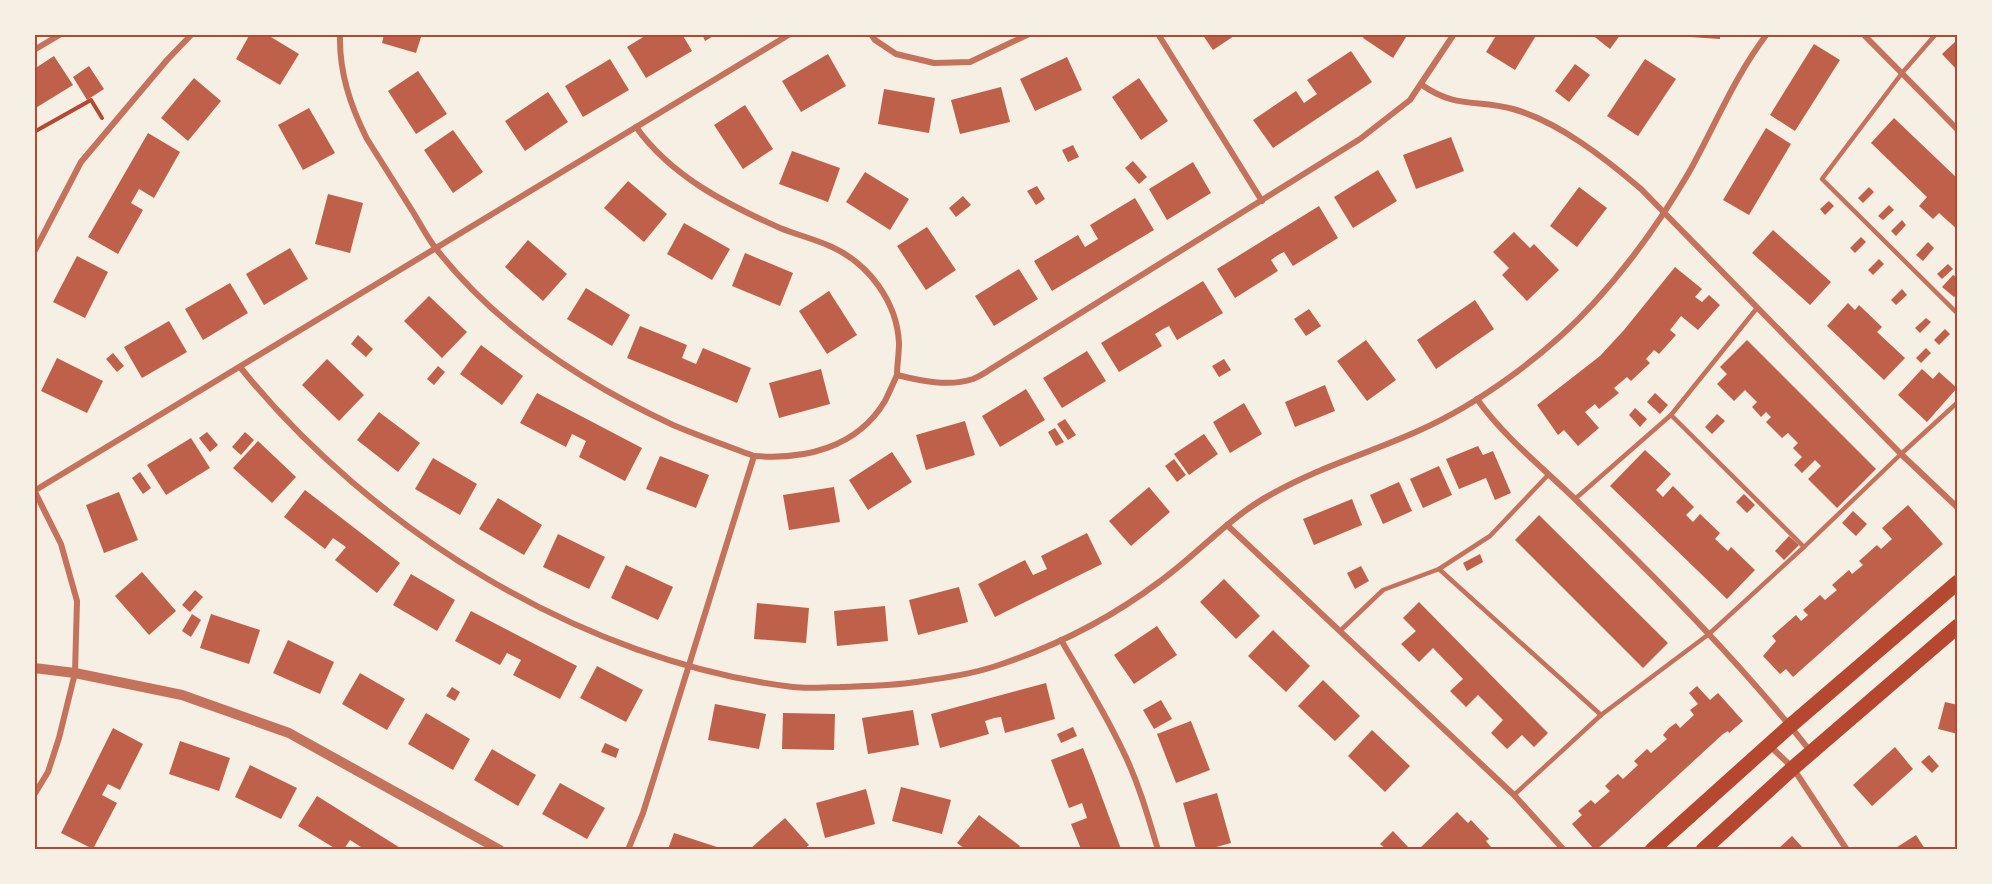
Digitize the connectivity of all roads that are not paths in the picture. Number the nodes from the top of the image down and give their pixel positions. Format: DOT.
graph roads {
  1 [pos="61,34"];
  2 [pos="192,34"];
  3 [pos="340,34"];
  4 [pos="790,34"];
  5 [pos="871,34"];
  6 [pos="1029,34"];
  7 [pos="1158,34"];
  8 [pos="1454,34"];
  9 [pos="1767,34"];
  10 [pos="1863,34"];
  11 [pos="1936,34"];
  12 [pos="34,50"];
  13 [pos="1902,73"];
  14 [pos="1422,85"];
  15 [pos="636,127"];
  16 [pos="1958,130"];
  17 [pos="1262,201"];
  18 [pos="1664,212"];
  19 [pos="435,248"];
  20 [pos="34,252"];
  21 [pos="1757,308"];
  22 [pos="1958,314"];
  23 [pos="240,367"];
  24 [pos="897,375"];
  25 [pos="1477,399"];
  26 [pos="1958,402"];
  27 [pos="1671,415"];
  28 [pos="1900,454"];
  29 [pos="754,456"];
  30 [pos="1549,474"];
  31 [pos="35,490"];
  32 [pos="1575,500"];
  33 [pos="1958,508"];
  34 [pos="1227,525"];
  35 [pos="1804,548"];
  36 [pos="1439,568"];
  37 [pos="1956,588"];
  38 [pos="1958,626"];
  39 [pos="1341,630"];
  40 [pos="1709,634"];
  41 [pos="1061,640"];
  42 [pos="690,665"];
  43 [pos="34,668"];
  44 [pos="75,673"];
  45 [pos="1601,715"];
  46 [pos="1790,726"];
  47 [pos="1769,745"];
  48 [pos="1811,753"];
  49 [pos="1793,768"];
  50 [pos="34,795"];
  51 [pos="1514,795"];
  52 [pos="500,849"];
  53 [pos="628,849"];
  54 [pos="1158,849"];
  55 [pos="1564,849"];
  56 [pos="1652,849"];
  57 [pos="1703,849"];
  58 [pos="1847,849"];
  1 -- 12 [label="street"];
  2 -- 20 [label="street"];
  3 -- 19 [label="street"];
  4 -- 15 [label="street"];
  5 -- 6 [label="street"];
  7 -- 17 [label="street"];
  8 -- 14 [label="street"];
  9 -- 18 [label="street"];
  10 -- 13 [label="street"];
  11 -- 13 [label="lane"];
  13 -- 16 [label="street"];
  13 -- 22 [label="lane"];
  14 -- 17 [label="street"];
  14 -- 18 [label="street"];
  15 -- 19 [label="street"];
  15 -- 24 [label="street"];
  17 -- 24 [label="street"];
  18 -- 21 [label="street"];
  18 -- 25 [label="street"];
  19 -- 23 [label="street"];
  19 -- 29 [label="street"];
  21 -- 27 [label="lane"];
  21 -- 28 [label="street"];
  23 -- 31 [label="street"];
  23 -- 42 [label="street"];
  24 -- 29 [label="street"];
  25 -- 30 [label="street"];
  25 -- 34 [label="street"];
  26 -- 28 [label="lane"];
  27 -- 32 [label="lane"];
  27 -- 35 [label="lane"];
  28 -- 33 [label="street"];
  28 -- 35 [label="lane"];
  29 -- 42 [label="street"];
  30 -- 32 [label="street"];
  30 -- 36 [label="lane"];
  31 -- 44 [label="street"];
  32 -- 40 [label="street"];
  34 -- 39 [label="street"];
  34 -- 41 [label="street"];
  35 -- 40 [label="lane"];
  36 -- 39 [label="lane"];
  36 -- 45 [label="lane"];
  37 -- 46 [label="main road"];
  38 -- 48 [label="main road"];
  39 -- 51 [label="street"];
  40 -- 45 [label="lane"];
  40 -- 46 [label="street"];
  41 -- 42 [label="street"];
  41 -- 54 [label="street"];
  42 -- 53 [label="street"];
  43 -- 44 [label="street"];
  44 -- 50 [label="street"];
  44 -- 52 [label="street"];
  45 -- 51 [label="lane"];
  46 -- 47 [label="main road"];
  46 -- 48 [label="street"];
  47 -- 49 [label="street"];
  47 -- 56 [label="main road"];
  48 -- 49 [label="main road"];
  49 -- 57 [label="main road"];
  49 -- 58 [label="street"];
  51 -- 55 [label="street"];
}
